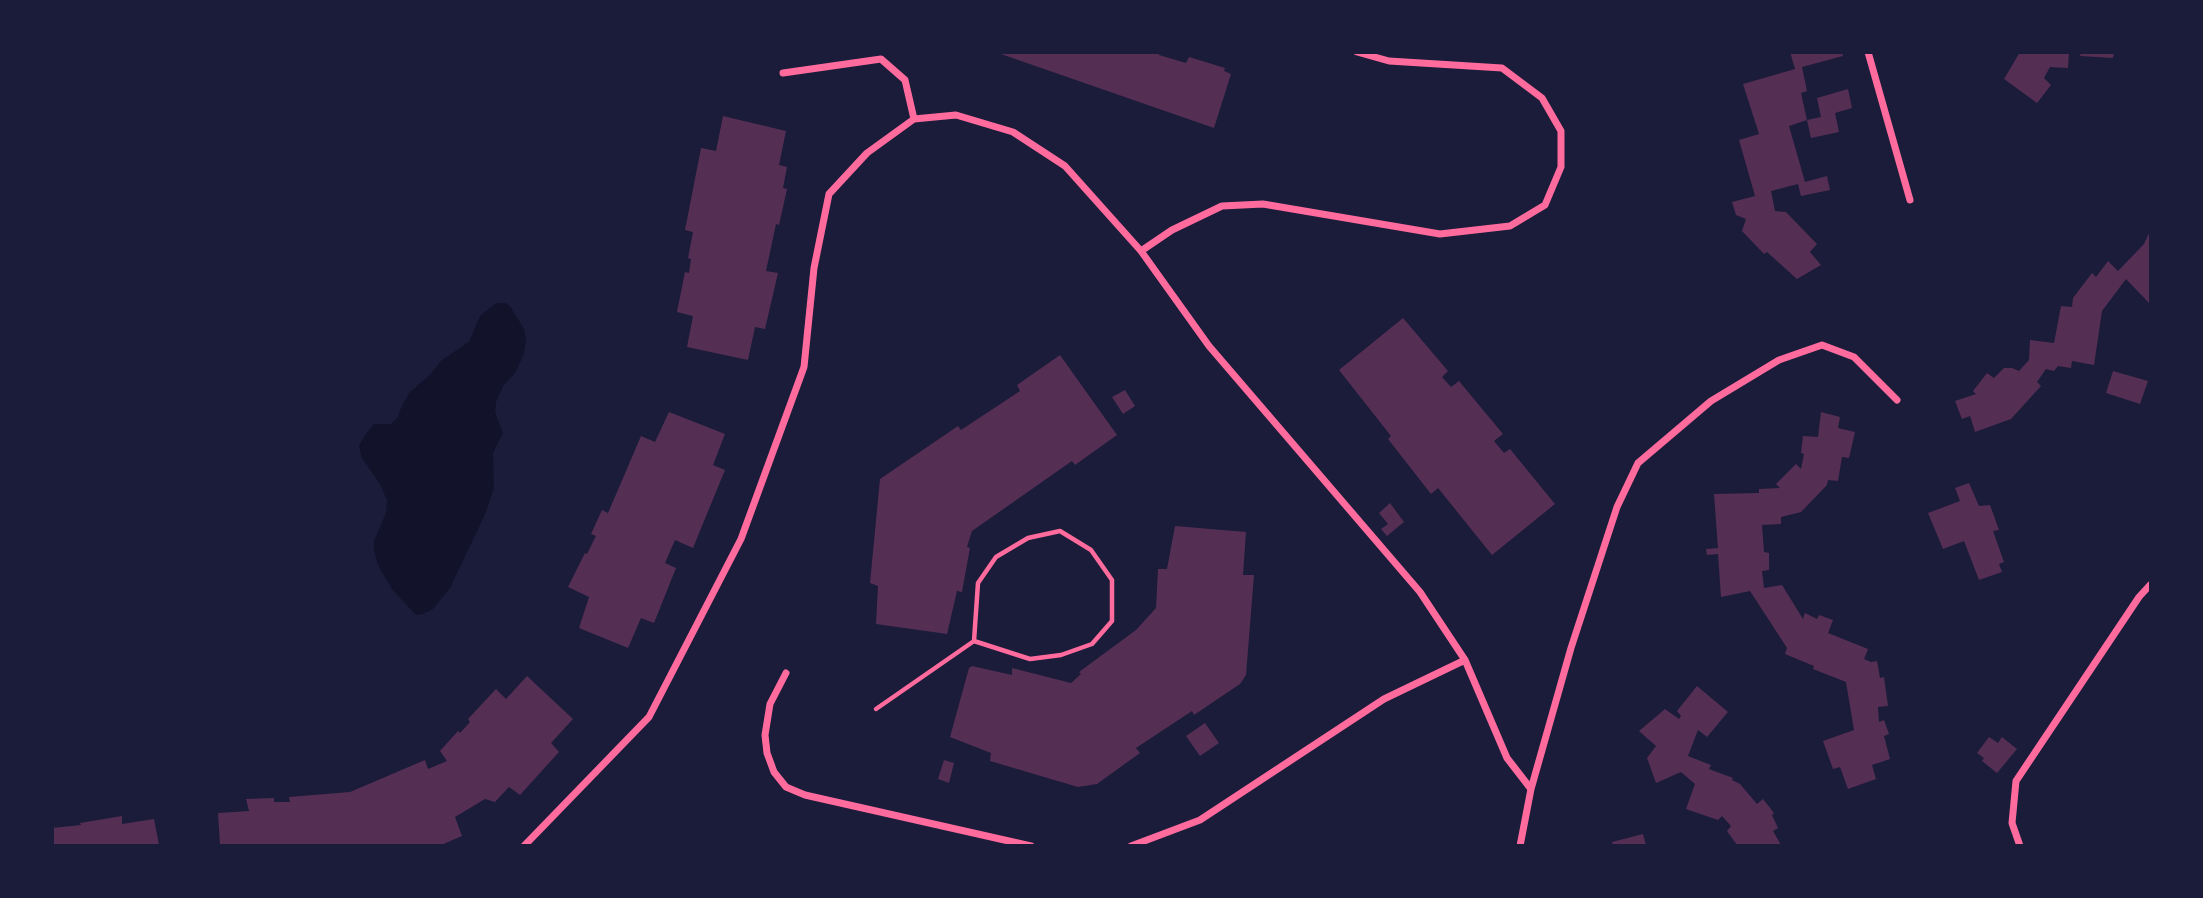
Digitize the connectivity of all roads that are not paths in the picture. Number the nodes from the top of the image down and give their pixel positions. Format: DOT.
graph roads {
  1 [pos="1357,52"];
  2 [pos="1868,52"];
  3 [pos="783,73"];
  4 [pos="914,119"];
  5 [pos="1910,200"];
  6 [pos="1141,251"];
  7 [pos="1897,400"];
  8 [pos="2151,585"];
  9 [pos="1465,660"];
  10 [pos="786,673"];
  11 [pos="1531,789"];
  12 [pos="524,845"];
  13 [pos="1031,845"];
  14 [pos="1130,845"];
  15 [pos="1520,845"];
  16 [pos="2020,845"];
  1 -- 6 [label="street"];
  2 -- 5 [label="street"];
  3 -- 4 [label="street"];
  4 -- 6 [label="street"];
  4 -- 12 [label="street"];
  6 -- 9 [label="street"];
  7 -- 11 [label="street"];
  8 -- 16 [label="street"];
  9 -- 11 [label="street"];
  9 -- 14 [label="street"];
  10 -- 13 [label="street"];
  11 -- 15 [label="street"];
}
